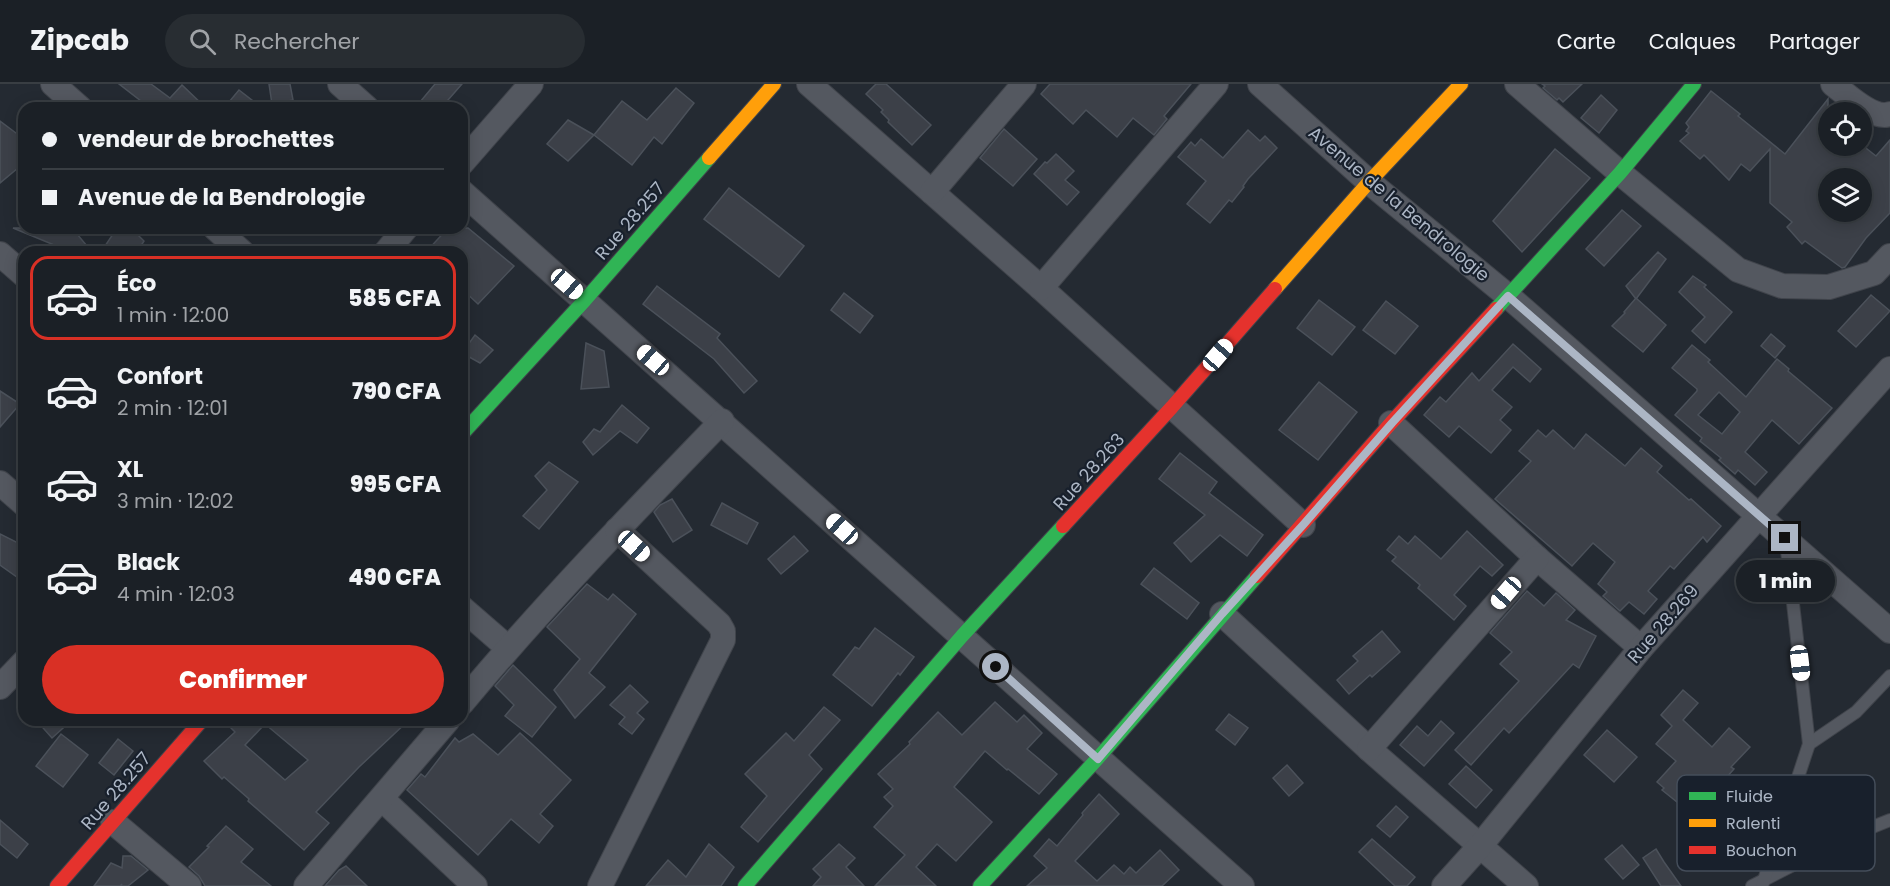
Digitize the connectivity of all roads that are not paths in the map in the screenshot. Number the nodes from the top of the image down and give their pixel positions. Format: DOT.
graph roads {
  1 [pos="53,84"];
  2 [pos="340,84"];
  3 [pos="531,84"];
  4 [pos="774,84"];
  5 [pos="808,84"];
  6 [pos="1024,84"];
  7 [pos="1216,84"];
  8 [pos="1260,84"];
  9 [pos="1461,84"];
  10 [pos="1517,84"];
  11 [pos="1694,84"];
  12 [pos="1833,84"];
  13 [pos="73,102"];
  14 [pos="360,102"];
  15 [pos="1890,114"];
  16 [pos="468,156"];
  17 [pos="1620,173"];
  18 [pos="1369,182"];
  19 [pos="932,192"];
  20 [pos="468,197"];
  21 [pos="222,234"];
  22 [pos="401,234"];
  23 [pos="235,246"];
  24 [pos="391,246"];
  25 [pos="0,254"];
  26 [pos="1890,256"];
  27 [pos="18,270"];
  28 [pos="1041,288"];
  29 [pos="1508,296"];
  30 [pos="585,300"];
  31 [pos="1890,369"];
  32 [pos="1173,407"];
  33 [pos="722,421"];
  34 [pos="1392,423"];
  35 [pos="468,427"];
  36 [pos="0,483"];
  37 [pos="18,499"];
  38 [pos="1760,515"];
  39 [pos="1303,525"];
  40 [pos="617,530"];
  41 [pos="1785,538"];
  42 [pos="1537,558"];
  43 [pos="468,613"];
  44 [pos="1222,614"];
  45 [pos="1890,631"];
  46 [pos="962,636"];
  47 [pos="508,648"];
  48 [pos="1641,648"];
  49 [pos="18,668"];
  50 [pos="1890,676"];
  51 [pos="0,687"];
  52 [pos="468,696"];
  53 [pos="197,726"];
  54 [pos="443,726"];
  55 [pos="1809,744"];
  56 [pos="1369,749"];
  57 [pos="1098,759"];
  58 [pos="1798,775"];
  59 [pos="382,799"];
  60 [pos="1890,820"];
  61 [pos="112,822"];
  62 [pos="1875,826"];
  63 [pos="1480,846"];
  64 [pos="1785,871"];
  65 [pos="1759,885"];
  66 [pos="57,886"];
  67 [pos="189,886"];
  68 [pos="306,886"];
  69 [pos="475,886"];
  70 [pos="600,886"];
  71 [pos="745,886"];
  72 [pos="980,886"];
  73 [pos="1242,886"];
  74 [pos="1444,886"];
  75 [pos="1526,886"];
  1 -- 13 [label="street"];
  2 -- 14 [label="street"];
  3 -- 16 [label="street"];
  4 -- 30 [label="street, Rue 28.257"];
  5 -- 19 [label="street"];
  6 -- 19 [label="street"];
  7 -- 28 [label="street"];
  8 -- 18 [label="street, Avenue de la Bendrologie"];
  9 -- 18 [label="street, Rue 28.263"];
  10 -- 17 [label="street"];
  11 -- 17 [label="street"];
  12 -- 15 [label="street"];
  17 -- 26 [label="street"];
  17 -- 29 [label="street"];
  18 -- 29 [label="street, Avenue de la Bendrologie"];
  18 -- 32 [label="street, Rue 28.263"];
  19 -- 28 [label="street"];
  20 -- 30 [label="street"];
  21 -- 23 [label="street"];
  22 -- 24 [label="street"];
  25 -- 27 [label="street"];
  28 -- 32 [label="street"];
  29 -- 34 [label="street"];
  29 -- 38 [label="street, Avenue de la Bendrologie"];
  30 -- 33 [label="street"];
  30 -- 35 [label="street, Rue 28.257"];
  31 -- 38 [label="street, Rue 28.269"];
  32 -- 39 [label="street"];
  32 -- 46 [label="street, Rue 28.263"];
  33 -- 40 [label="street"];
  33 -- 46 [label="street"];
  34 -- 39 [label="street"];
  34 -- 42 [label="street"];
  36 -- 37 [label="street"];
  38 -- 41 [label="street, Avenue de la Bendrologie"];
  38 -- 48 [label="street, Rue 28.269"];
  39 -- 44 [label="street"];
  40 -- 47 [label="street"];
  40 -- 70 [label="street"];
  41 -- 45 [label="street, Avenue de la Bendrologie"];
  41 -- 55 [label="lane"];
  42 -- 48 [label="street"];
  42 -- 56 [label="street"];
  43 -- 47 [label="street"];
  44 -- 56 [label="street"];
  44 -- 57 [label="street"];
  46 -- 57 [label="street"];
  46 -- 71 [label="street, Rue 28.263"];
  47 -- 52 [label="street"];
  48 -- 63 [label="street, Rue 28.269"];
  49 -- 51 [label="street"];
  50 -- 55 [label="lane"];
  53 -- 61 [label="street, Rue 28.257"];
  54 -- 59 [label="street"];
  55 -- 58 [label="lane"];
  56 -- 63 [label="street"];
  57 -- 72 [label="street"];
  57 -- 73 [label="street"];
  59 -- 68 [label="street"];
  59 -- 69 [label="street"];
  60 -- 62 [label="lane"];
  61 -- 66 [label="street, Rue 28.257"];
  61 -- 67 [label="street"];
  63 -- 74 [label="street, Rue 28.269"];
  63 -- 75 [label="street"];
  64 -- 65 [label="lane"];
}
